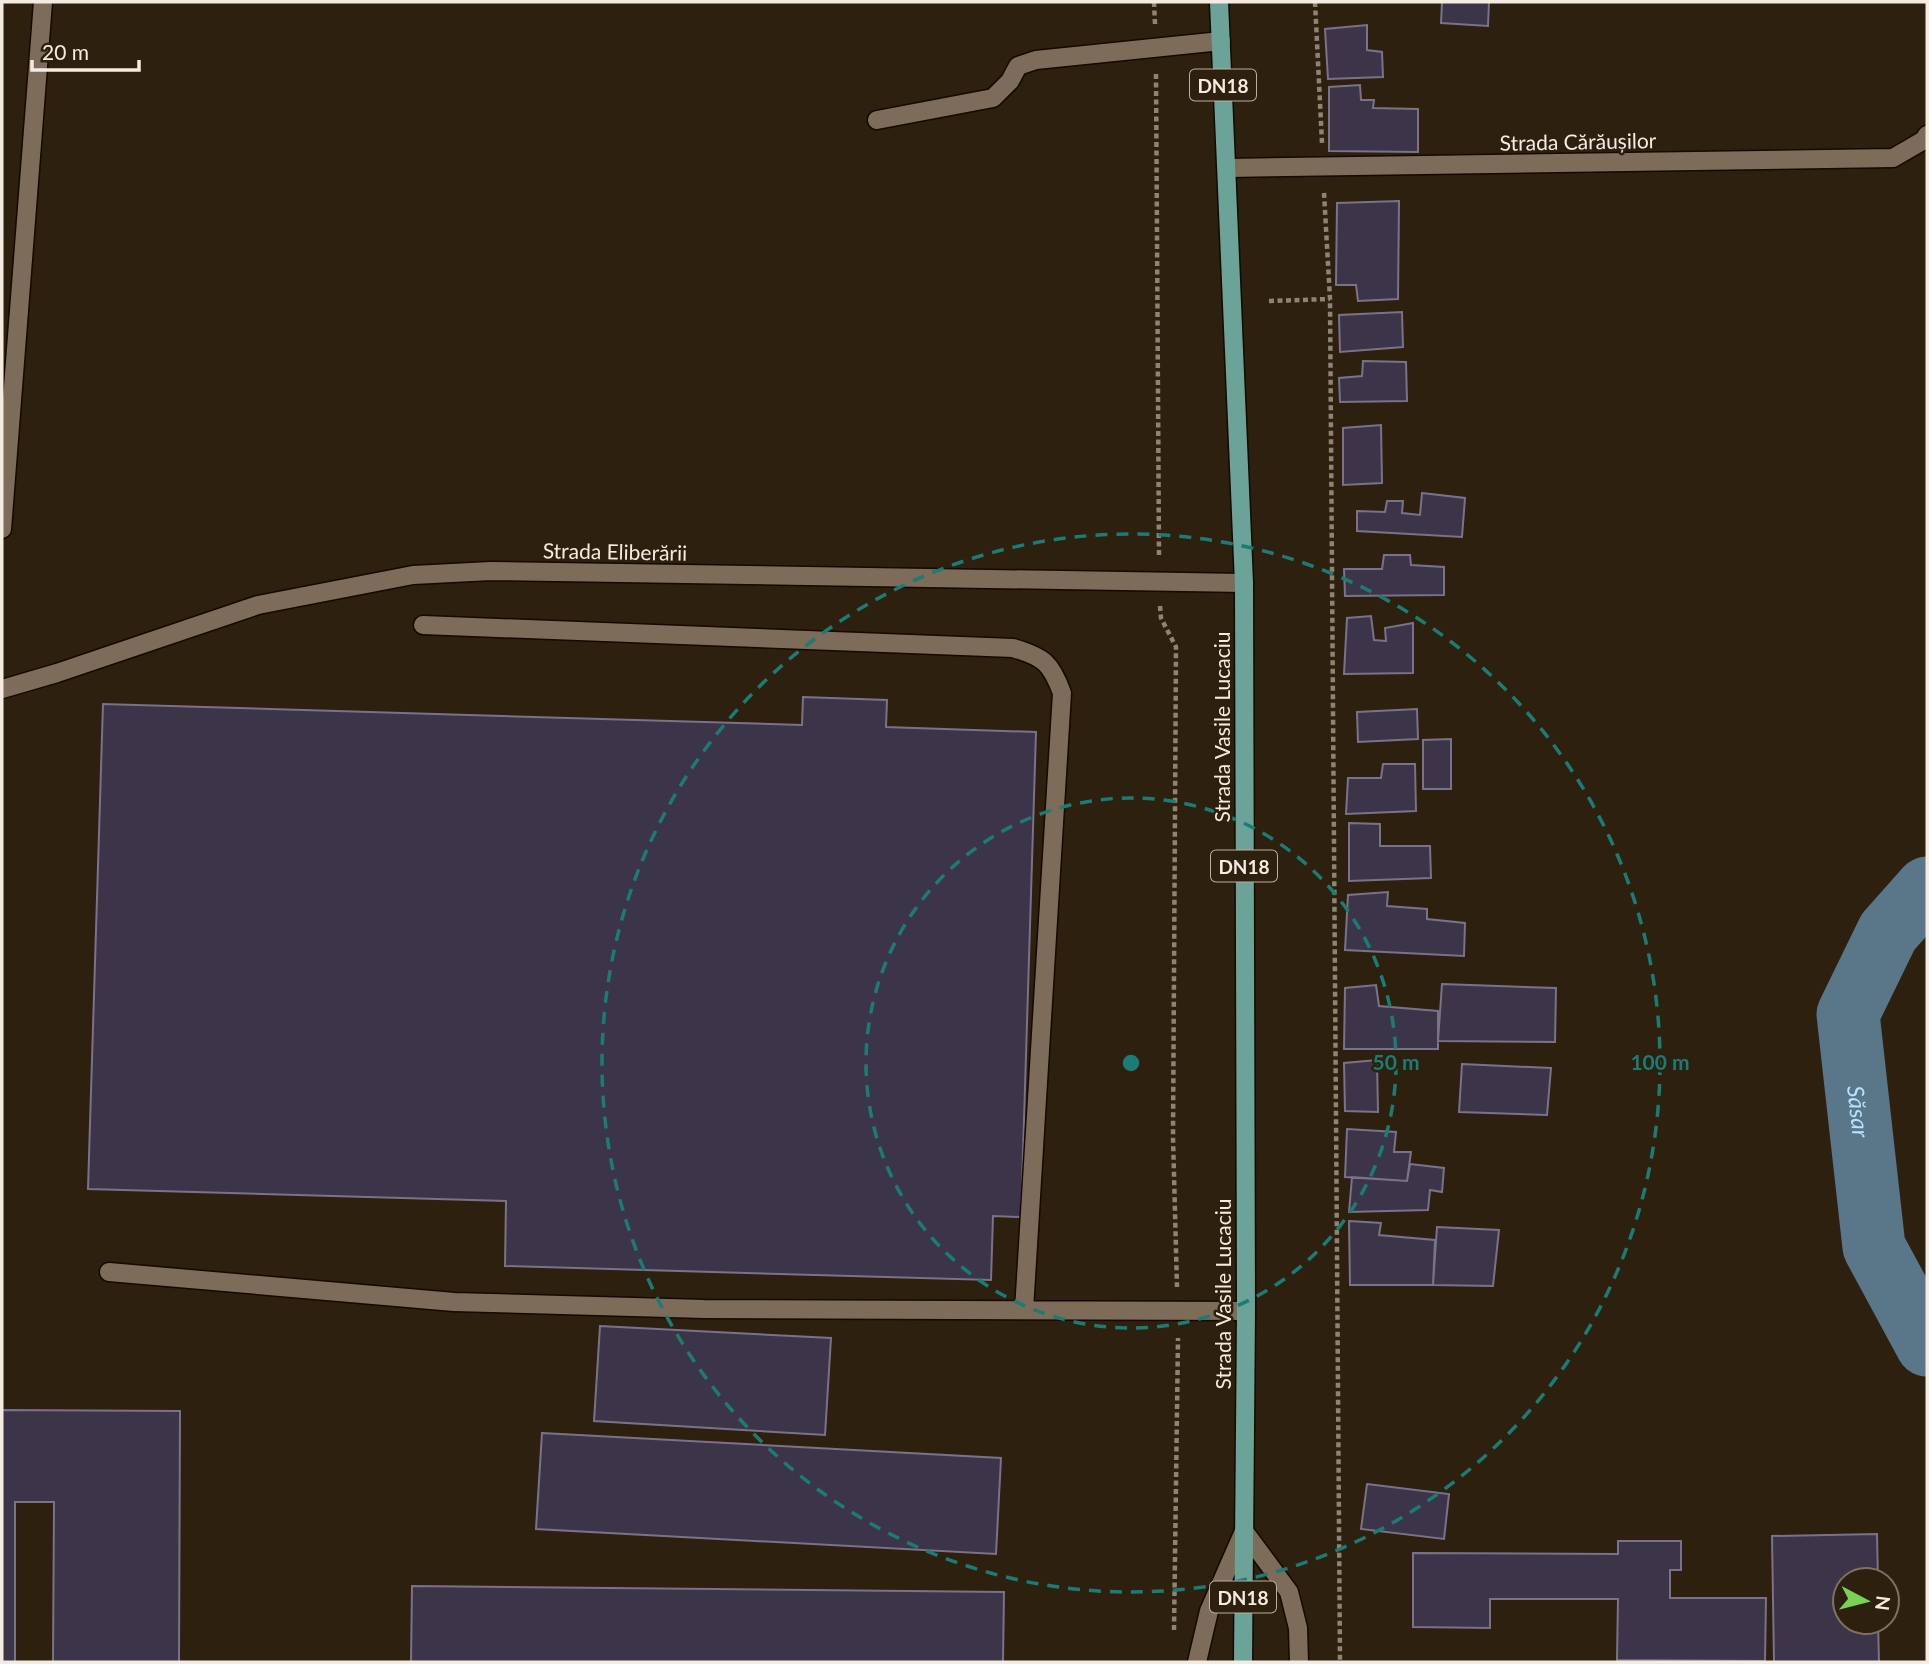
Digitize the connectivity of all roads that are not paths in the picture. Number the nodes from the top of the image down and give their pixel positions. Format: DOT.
graph roads {
  1 [pos="43,2"];
  2 [pos="1219,2"];
  3 [pos="1221,41"];
  4 [pos="877,120"];
  5 [pos="1926,138"];
  6 [pos="1227,168"];
  7 [pos="2,529"];
  8 [pos="1244,583"];
  9 [pos="423,625"];
  10 [pos="2,689"];
  11 [pos="109,1272"];
  12 [pos="1024,1310"];
  13 [pos="1246,1311"];
  14 [pos="1244,1531"];
  15 [pos="1197,1662"];
  16 [pos="1243,1662"];
  17 [pos="1299,1662"];
  1 -- 7 [label="street"];
  2 -- 3 [label="main road, Strada Vasile Lucaciu / DN18"];
  3 -- 4 [label="street"];
  3 -- 6 [label="main road, Strada Vasile Lucaciu / DN18"];
  5 -- 6 [label="street, Strada Cărăușilor"];
  6 -- 8 [label="main road, Strada Vasile Lucaciu / DN18"];
  8 -- 10 [label="street, Strada Eliberării"];
  8 -- 13 [label="main road, Strada Vasile Lucaciu / DN18"];
  9 -- 12 [label="street"];
  11 -- 12 [label="street"];
  12 -- 13 [label="street"];
  13 -- 14 [label="main road, Strada Vasile Lucaciu / DN18"];
  14 -- 15 [label="street"];
  14 -- 16 [label="main road, Strada Vasile Lucaciu / DN18"];
  14 -- 17 [label="street"];
}
